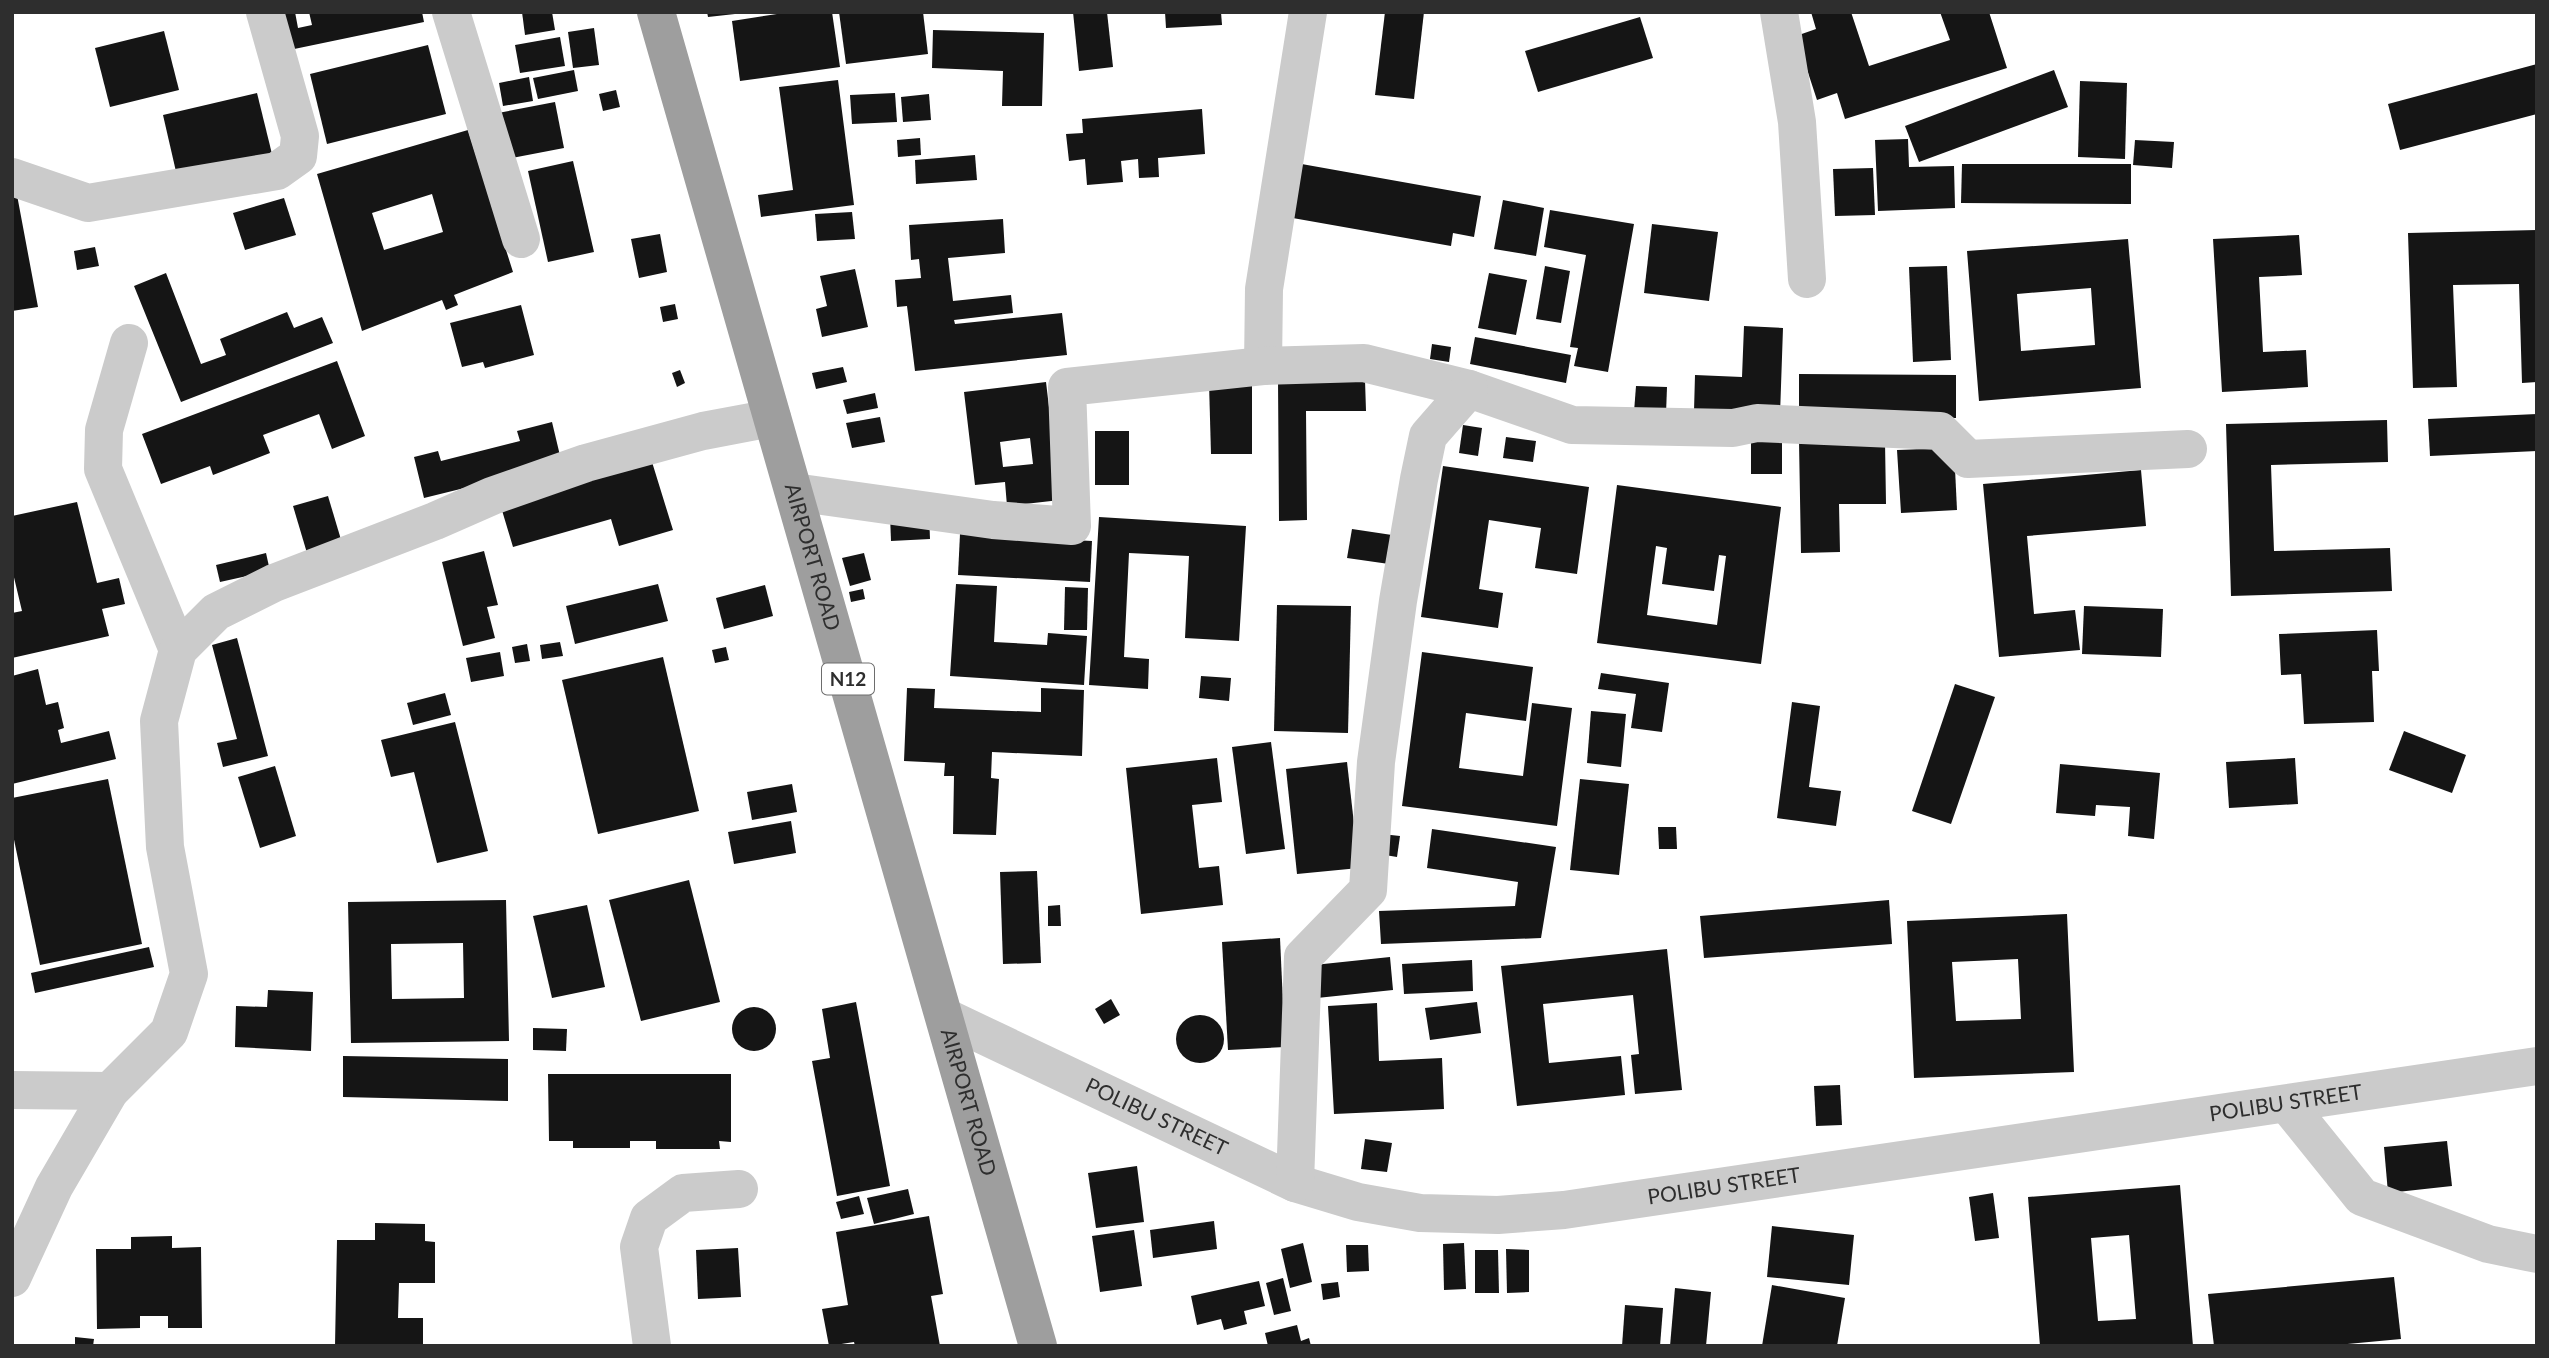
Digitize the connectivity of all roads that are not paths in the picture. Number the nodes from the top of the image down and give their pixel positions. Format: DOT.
graph roads {
  1 [pos="265,12"];
  2 [pos="451,12"];
  3 [pos="656,12"];
  4 [pos="1308,12"];
  5 [pos="1779,12"];
  6 [pos="12,177"];
  7 [pos="521,239"];
  8 [pos="1807,279"];
  9 [pos="129,343"];
  10 [pos="1263,366"];
  11 [pos="1469,389"];
  12 [pos="772,418"];
  13 [pos="2188,449"];
  14 [pos="794,492"];
  15 [pos="178,650"];
  16 [pos="945,1017"];
  17 [pos="2537,1066"];
  18 [pos="12,1090"];
  19 [pos="110,1091"];
  20 [pos="2287,1104"];
  21 [pos="1295,1183"];
  22 [pos="739,1189"];
  23 [pos="2537,1254"];
  24 [pos="12,1278"];
  25 [pos="652,1346"];
  26 [pos="1038,1346"];
  1 -- 6 [label="street"];
  2 -- 7 [label="street"];
  3 -- 12 [label="highway, AIRPORT ROAD / N12"];
  4 -- 10 [label="street"];
  5 -- 8 [label="street"];
  9 -- 15 [label="street"];
  10 -- 11 [label="street"];
  10 -- 14 [label="street"];
  11 -- 13 [label="street"];
  11 -- 21 [label="street"];
  12 -- 14 [label="highway, AIRPORT ROAD / N12"];
  12 -- 15 [label="street"];
  14 -- 16 [label="highway, AIRPORT ROAD / N12"];
  15 -- 19 [label="street"];
  16 -- 21 [label="street, POLIBU STREET"];
  16 -- 26 [label="highway, AIRPORT ROAD / N12"];
  17 -- 20 [label="street, POLIBU STREET"];
  18 -- 19 [label="street"];
  19 -- 24 [label="street"];
  20 -- 21 [label="street, POLIBU STREET"];
  20 -- 23 [label="street"];
  22 -- 25 [label="street"];
}
